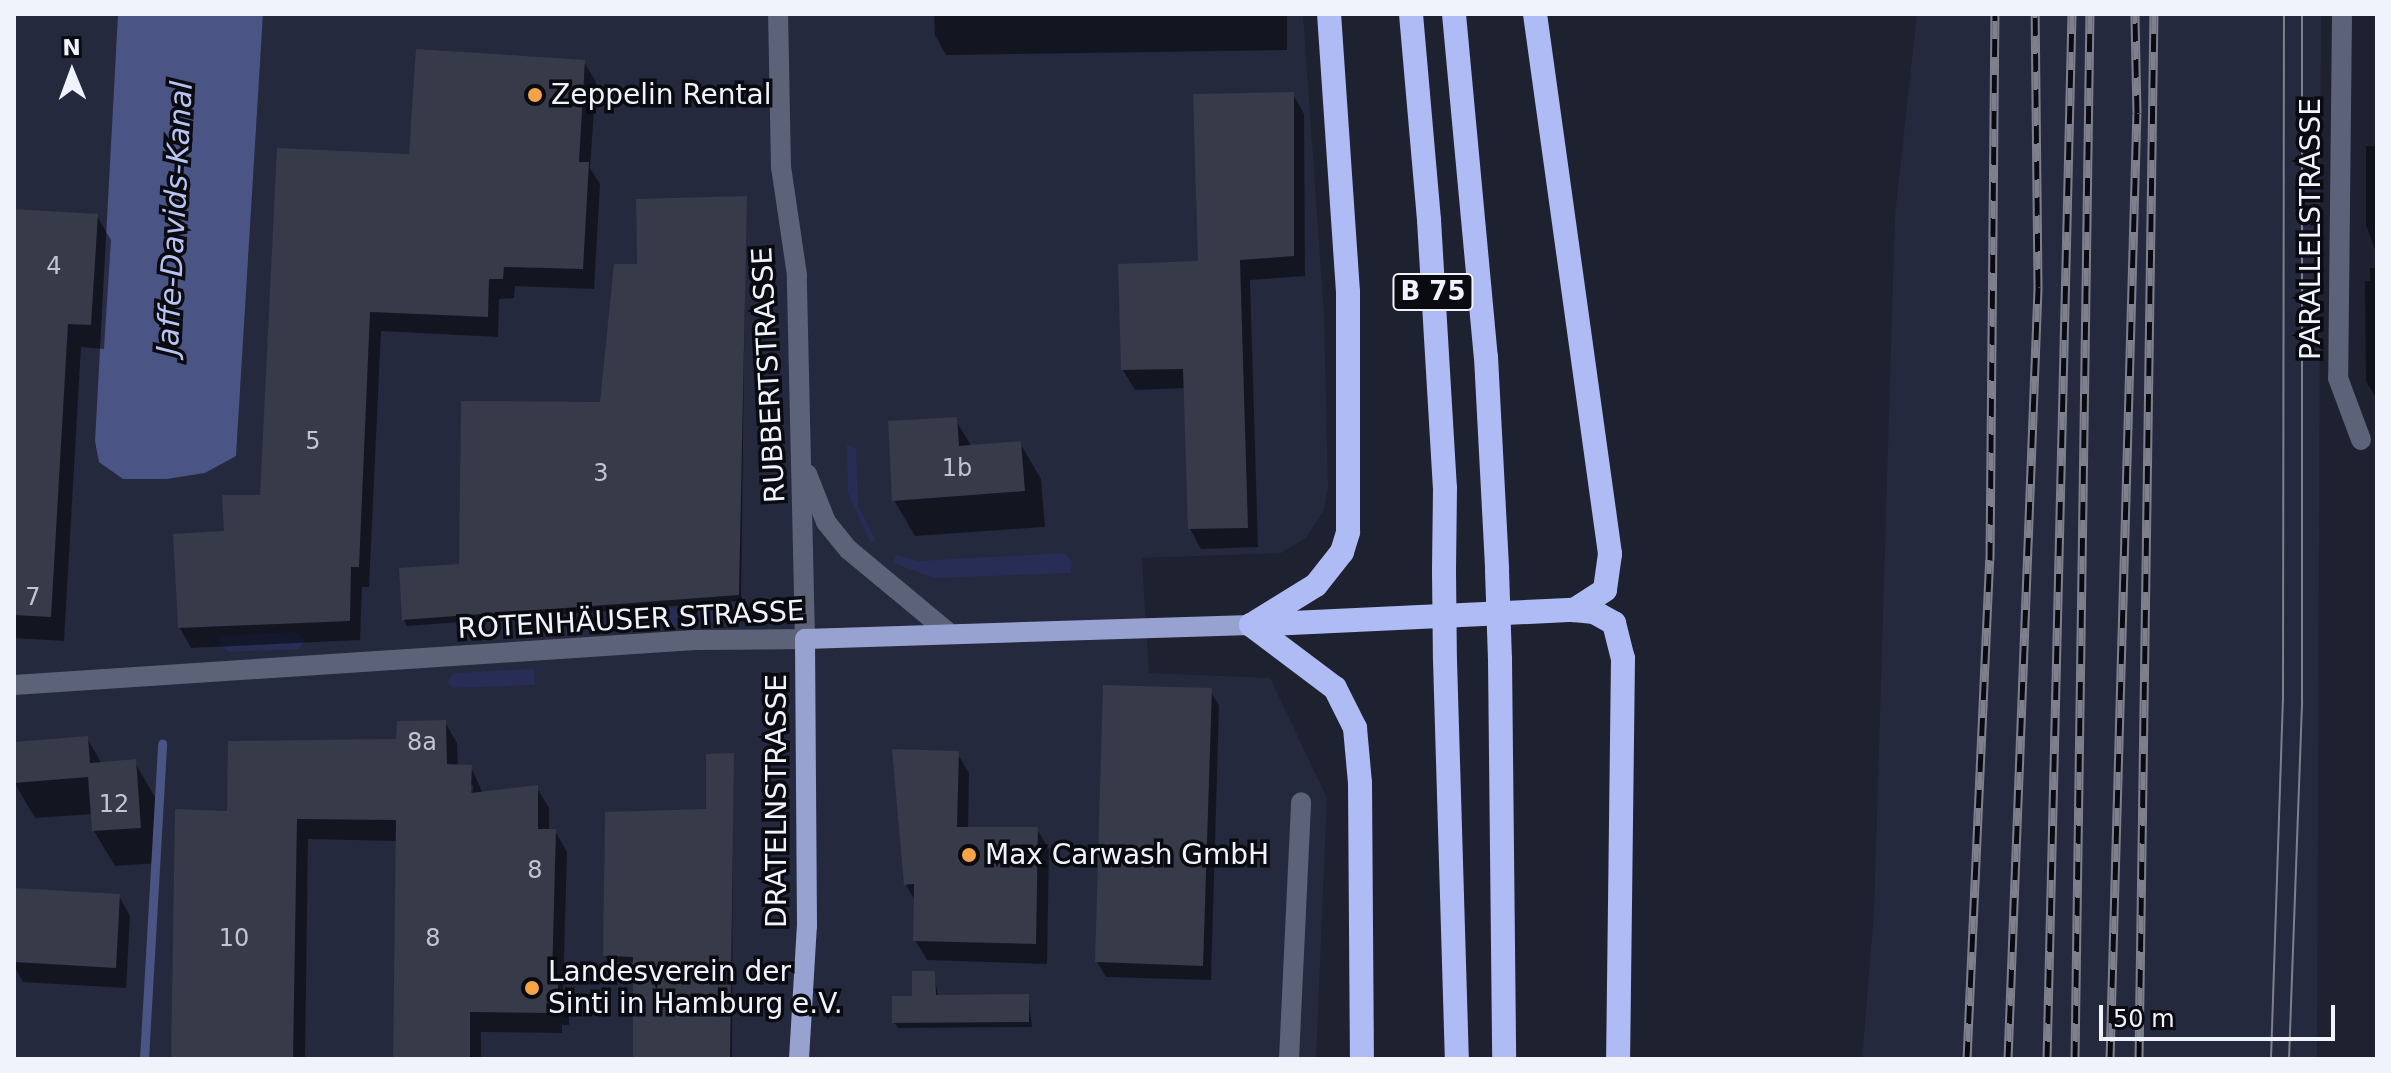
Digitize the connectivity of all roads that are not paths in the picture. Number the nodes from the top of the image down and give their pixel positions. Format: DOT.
graph roads {
  1 [pos="778,14"];
  2 [pos="1329,14"];
  3 [pos="1411,14"];
  4 [pos="1454,14"];
  5 [pos="1535,14"];
  6 [pos="2342,14"];
  7 [pos="2361,440"];
  8 [pos="802,462"];
  9 [pos="1574,610"];
  10 [pos="1251,625"];
  11 [pos="950,634"];
  12 [pos="805,639"];
  13 [pos="14,685"];
  14 [pos="1301,802"];
  15 [pos="799,1059"];
  16 [pos="1289,1059"];
  17 [pos="1362,1059"];
  18 [pos="1457,1059"];
  19 [pos="1504,1059"];
  20 [pos="1618,1059"];
  1 -- 8 [label="street, RUBBERTSTRASSE"];
  2 -- 10 [label="highway"];
  3 -- 18 [label="highway, B 75, bridge"];
  4 -- 19 [label="highway, B 75, bridge"];
  5 -- 9 [label="highway"];
  6 -- 7 [label="street, PARALLELSTRASSE"];
  8 -- 11 [label="street"];
  8 -- 12 [label="street, RUBBERTSTRASSE"];
  9 -- 10 [label="highway"];
  9 -- 20 [label="highway"];
  10 -- 11 [label="main road, ROTENHÄUSER STRASSE"];
  10 -- 17 [label="highway"];
  11 -- 12 [label="main road, ROTENHÄUSER STRASSE"];
  12 -- 13 [label="street, ROTENHÄUSER STRASSE"];
  12 -- 15 [label="main road, DRATELNSTRASSE"];
  14 -- 16 [label="street"];
}
